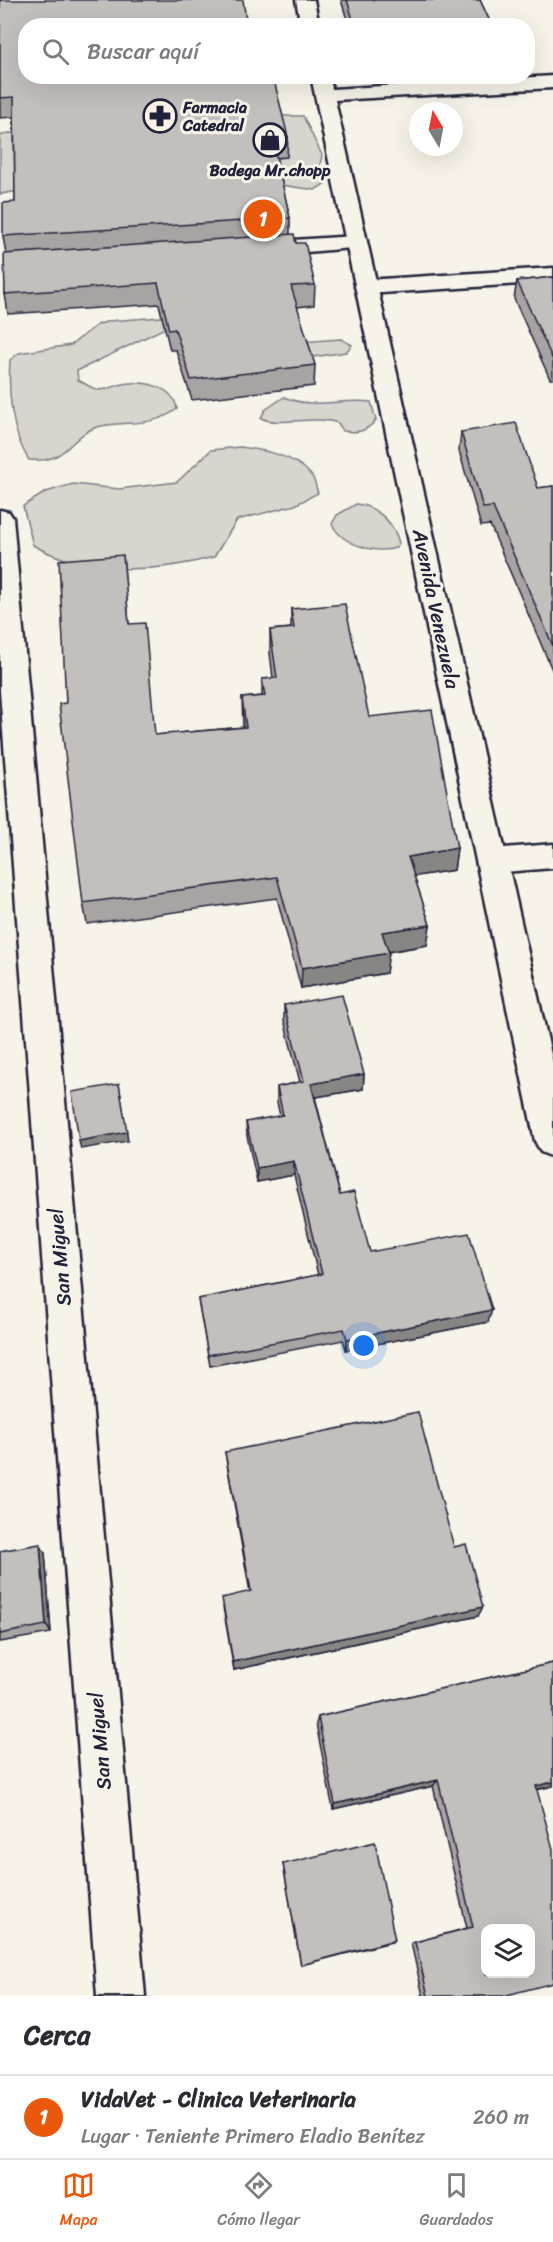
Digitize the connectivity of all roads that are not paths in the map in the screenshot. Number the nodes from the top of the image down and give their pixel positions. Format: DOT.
graph roads {
  1 [pos="305,0"];
  2 [pos="308,18"];
  3 [pos="535,82"];
  4 [pos="553,82"];
  5 [pos="438,84"];
  6 [pos="322,86"];
  7 [pos="355,242"];
  8 [pos="237,250"];
  9 [pos="553,275"];
  10 [pos="366,287"];
  11 [pos="0,518"];
  12 [pos="10,762"];
  13 [pos="553,856"];
  14 [pos="492,861"];
  15 [pos="553,1141"];
  16 [pos="121,1996"];
  1 -- 2 [label="street"];
  3 -- 4 [label="street"];
  5 -- 6 [label="street"];
  6 -- 7 [label="street, Avenida Venezuela"];
  7 -- 8 [label="street"];
  7 -- 10 [label="street, Avenida Venezuela"];
  9 -- 10 [label="street"];
  10 -- 14 [label="street, Avenida Venezuela"];
  11 -- 12 [label="street, San Miguel"];
  12 -- 16 [label="street, San Miguel"];
  13 -- 14 [label="street"];
  14 -- 15 [label="street, Avenida Venezuela"];
}
